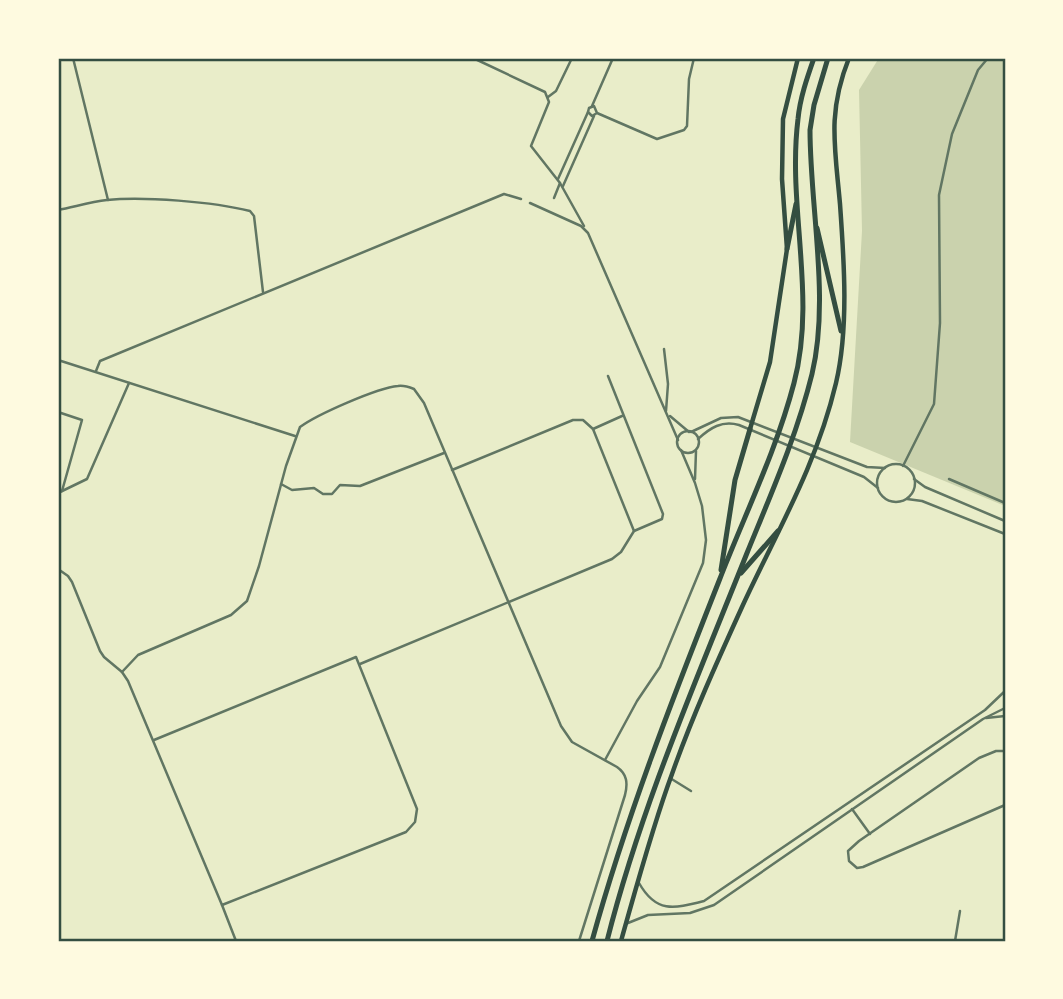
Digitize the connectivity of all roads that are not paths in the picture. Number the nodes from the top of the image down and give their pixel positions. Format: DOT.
graph roads {
  1 [pos="73,58"];
  2 [pos="473,58"];
  3 [pos="572,58"];
  4 [pos="613,58"];
  5 [pos="694,58"];
  6 [pos="798,58"];
  7 [pos="814,58"];
  8 [pos="828,58"];
  9 [pos="849,58"];
  10 [pos="988,58"];
  11 [pos="548,97"];
  12 [pos="592,106"];
  13 [pos="588,112"];
  14 [pos="596,114"];
  15 [pos="560,183"];
  16 [pos="554,198"];
  17 [pos="798,198"];
  18 [pos="521,199"];
  19 [pos="108,200"];
  20 [pos="530,203"];
  21 [pos="58,210"];
  22 [pos="814,214"];
  23 [pos="587,233"];
  24 [pos="787,249"];
  25 [pos="264,293"];
  26 [pos="841,331"];
  27 [pos="664,349"];
  28 [pos="58,360"];
  29 [pos="96,371"];
  30 [pos="608,376"];
  31 [pos="129,383"];
  32 [pos="58,412"];
  33 [pos="667,412"];
  34 [pos="623,416"];
  35 [pos="752,421"];
  36 [pos="593,429"];
  37 [pos="750,429"];
  38 [pos="690,432"];
  39 [pos="295,436"];
  40 [pos="698,439"];
  41 [pos="678,440"];
  42 [pos="818,448"];
  43 [pos="681,450"];
  44 [pos="696,450"];
  45 [pos="444,453"];
  46 [pos="815,456"];
  47 [pos="904,466"];
  48 [pos="885,468"];
  49 [pos="452,470"];
  50 [pos="914,479"];
  51 [pos="949,479"];
  52 [pos="695,482"];
  53 [pos="281,484"];
  54 [pos="878,488"];
  55 [pos="60,492"];
  56 [pos="906,499"];
  57 [pos="1005,503"];
  58 [pos="1005,521"];
  59 [pos="634,531"];
  60 [pos="778,531"];
  61 [pos="1005,534"];
  62 [pos="58,569"];
  63 [pos="737,578"];
  64 [pos="719,580"];
  65 [pos="507,602"];
  66 [pos="360,664"];
  67 [pos="122,672"];
  68 [pos="1005,691"];
  69 [pos="1005,708"];
  70 [pos="1005,716"];
  71 [pos="983,719"];
  72 [pos="154,740"];
  73 [pos="1005,751"];
  74 [pos="605,760"];
  75 [pos="670,778"];
  76 [pos="691,791"];
  77 [pos="1005,805"];
  78 [pos="852,809"];
  79 [pos="870,834"];
  80 [pos="638,882"];
  81 [pos="222,905"];
  82 [pos="960,911"];
  83 [pos="625,925"];
  84 [pos="236,941"];
  85 [pos="579,941"];
  86 [pos="592,941"];
  87 [pos="607,941"];
  88 [pos="621,941"];
  89 [pos="955,941"];
  1 -- 19 [label="street"];
  2 -- 11 [label="street"];
  3 -- 11 [label="street"];
  4 -- 12 [label="street"];
  5 -- 14 [label="street"];
  6 -- 24 [label="highway"];
  7 -- 17 [label="highway"];
  8 -- 22 [label="highway"];
  9 -- 26 [label="highway"];
  10 -- 47 [label="street"];
  11 -- 15 [label="street"];
  12 -- 13 [label="street"];
  12 -- 14 [label="street"];
  13 -- 14 [label="street"];
  13 -- 15 [label="street"];
  14 -- 15 [label="street"];
  15 -- 16 [label="street"];
  15 -- 23 [label="street"];
  17 -- 24 [label="highway"];
  17 -- 64 [label="highway"];
  18 -- 25 [label="street"];
  19 -- 21 [label="street"];
  19 -- 25 [label="street"];
  20 -- 23 [label="street"];
  22 -- 26 [label="highway"];
  22 -- 63 [label="highway"];
  23 -- 33 [label="street"];
  24 -- 35 [label="highway"];
  25 -- 29 [label="street"];
  26 -- 42 [label="highway"];
  27 -- 33 [label="street"];
  28 -- 29 [label="street"];
  29 -- 31 [label="street"];
  30 -- 34 [label="street"];
  31 -- 39 [label="street"];
  31 -- 55 [label="street"];
  32 -- 55 [label="street"];
  33 -- 38 [label="street"];
  33 -- 41 [label="street"];
  34 -- 36 [label="street"];
  34 -- 59 [label="street"];
  35 -- 37 [label="highway"];
  35 -- 38 [label="street"];
  35 -- 42 [label="street"];
  36 -- 49 [label="street"];
  36 -- 59 [label="street"];
  37 -- 40 [label="street"];
  37 -- 46 [label="street"];
  37 -- 64 [label="highway"];
  38 -- 40 [label="street"];
  38 -- 41 [label="street"];
  39 -- 45 [label="street"];
  39 -- 53 [label="street"];
  40 -- 44 [label="street"];
  41 -- 43 [label="street"];
  42 -- 46 [label="highway"];
  42 -- 48 [label="street"];
  43 -- 44 [label="street"];
  43 -- 52 [label="street"];
  44 -- 52 [label="street"];
  45 -- 49 [label="street"];
  45 -- 53 [label="street"];
  46 -- 54 [label="street"];
  46 -- 60 [label="highway"];
  47 -- 48 [label="street"];
  47 -- 50 [label="street"];
  48 -- 54 [label="street"];
  49 -- 65 [label="street"];
  50 -- 56 [label="street"];
  50 -- 58 [label="street"];
  51 -- 57 [label="street"];
  52 -- 74 [label="street"];
  53 -- 67 [label="street"];
  54 -- 56 [label="street"];
  56 -- 61 [label="street"];
  59 -- 65 [label="street"];
  60 -- 63 [label="highway"];
  60 -- 75 [label="highway"];
  62 -- 67 [label="street"];
  63 -- 87 [label="highway"];
  64 -- 86 [label="highway"];
  65 -- 66 [label="street"];
  65 -- 74 [label="street"];
  66 -- 72 [label="street"];
  66 -- 81 [label="street"];
  67 -- 72 [label="street"];
  68 -- 80 [label="street"];
  69 -- 71 [label="street"];
  70 -- 71 [label="street"];
  71 -- 78 [label="street"];
  72 -- 81 [label="street"];
  73 -- 79 [label="street"];
  74 -- 85 [label="street"];
  75 -- 76 [label="street"];
  75 -- 80 [label="highway"];
  77 -- 79 [label="street"];
  78 -- 79 [label="street"];
  78 -- 83 [label="street"];
  80 -- 83 [label="highway"];
  81 -- 84 [label="street"];
  82 -- 89 [label="street"];
  83 -- 88 [label="highway"];
}
